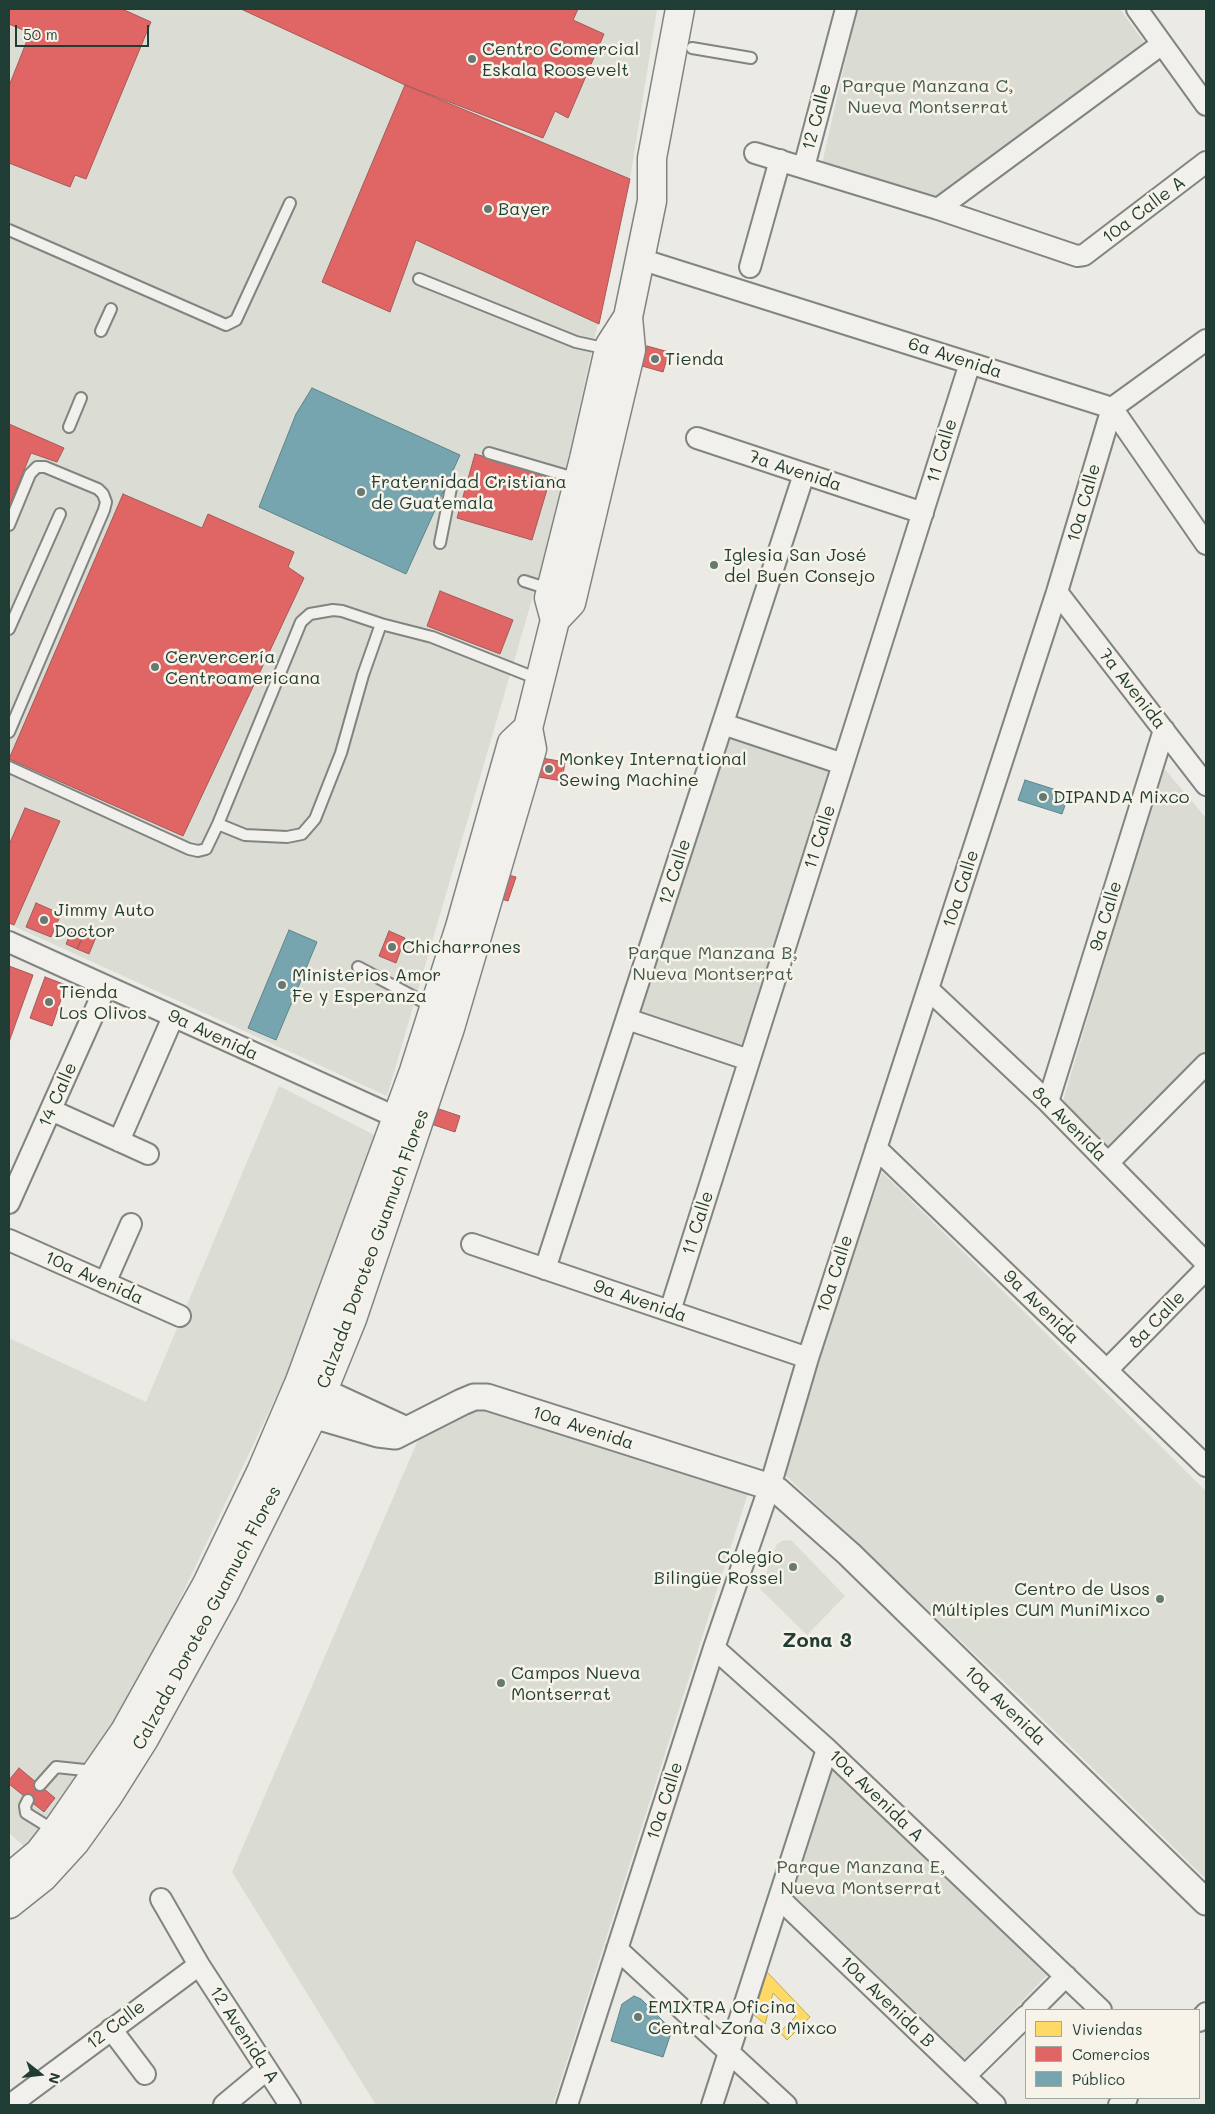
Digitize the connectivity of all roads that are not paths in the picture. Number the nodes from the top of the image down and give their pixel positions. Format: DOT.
graph roads {
  1 [pos="680,9"];
  2 [pos="700,9"];
  3 [pos="846,9"];
  4 [pos="1137,9"];
  5 [pos="1162,44"];
  6 [pos="692,48"];
  7 [pos="751,58"];
  8 [pos="1206,105"];
  9 [pos="755,153"];
  10 [pos="780,160"];
  11 [pos="1206,162"];
  12 [pos="804,167"];
  13 [pos="652,201"];
  14 [pos="290,203"];
  15 [pos="938,209"];
  16 [pos="9,230"];
  17 [pos="640,259"];
  18 [pos="750,267"];
  19 [pos="419,280"];
  20 [pos="111,309"];
  21 [pos="628,317"];
  22 [pos="101,331"];
  23 [pos="1206,340"];
  24 [pos="609,350"];
  25 [pos="970,363"];
  26 [pos="81,398"];
  27 [pos="1112,408"];
  28 [pos="69,427"];
  29 [pos="697,438"];
  30 [pos="489,453"];
  31 [pos="804,474"];
  32 [pos="579,480"];
  33 [pos="452,483"];
  34 [pos="923,513"];
  35 [pos="60,514"];
  36 [pos="9,525"];
  37 [pos="1203,532"];
  38 [pos="440,543"];
  39 [pos="524,580"];
  40 [pos="552,589"];
  41 [pos="1057,592"];
  42 [pos="555,620"];
  43 [pos="382,624"];
  44 [pos="9,629"];
  45 [pos="540,680"];
  46 [pos="723,724"];
  47 [pos="528,728"];
  48 [pos="1164,730"];
  49 [pos="9,732"];
  50 [pos="843,764"];
  51 [pos="9,767"];
  52 [pos="1206,785"];
  53 [pos="218,824"];
  54 [pos="9,942"];
  55 [pos="358,967"];
  56 [pos="106,986"];
  57 [pos="928,989"];
  58 [pos="434,1007"];
  59 [pos="173,1017"];
  60 [pos="627,1019"];
  61 [pos="750,1060"];
  62 [pos="1206,1064"];
  63 [pos="1048,1102"];
  64 [pos="51,1110"];
  65 [pos="407,1122"];
  66 [pos="119,1141"];
  67 [pos="876,1148"];
  68 [pos="148,1154"];
  69 [pos="1108,1163"];
  70 [pos="9,1202"];
  71 [pos="131,1224"];
  72 [pos="9,1240"];
  73 [pos="472,1244"];
  74 [pos="1206,1263"];
  75 [pos="546,1269"];
  76 [pos="1206,1269"];
  77 [pos="105,1283"];
  78 [pos="670,1312"];
  79 [pos="180,1316"];
  80 [pos="808,1358"];
  81 [pos="1107,1370"];
  82 [pos="306,1398"];
  83 [pos="1206,1466"];
  84 [pos="770,1490"];
  85 [pos="714,1648"];
  86 [pos="827,1749"];
  87 [pos="124,1750"];
  88 [pos="97,1772"];
  89 [pos="40,1785"];
  90 [pos="28,1800"];
  91 [pos="65,1837"];
  92 [pos="9,1878"];
  93 [pos="779,1898"];
  94 [pos="161,1899"];
  95 [pos="1206,1902"];
  96 [pos="9,1904"];
  97 [pos="617,1949"];
  98 [pos="199,1965"];
  99 [pos="1066,1976"];
  100 [pos="1033,2009"];
  101 [pos="1100,2009"];
  102 [pos="1025,2017"];
  103 [pos="111,2029"];
  104 [pos="729,2052"];
  105 [pos="266,2070"];
  106 [pos="145,2074"];
  107 [pos="965,2076"];
  108 [pos="10,2105"];
  109 [pos="224,2105"];
  110 [pos="290,2105"];
  111 [pos="567,2105"];
  112 [pos="712,2105"];
  113 [pos="786,2105"];
  114 [pos="996,2105"];
  1 -- 13 [label="main road, Calzada Doroteo Guamuch Flores"];
  2 -- 6 [label="main road, Calzada Doroteo Guamuch Flores"];
  3 -- 12 [label="street, 12 Calle"];
  4 -- 5 [label="street"];
  5 -- 8 [label="street"];
  5 -- 15 [label="street"];
  6 -- 7 [label="lane"];
  6 -- 13 [label="main road, Calzada Doroteo Guamuch Flores"];
  9 -- 10 [label="street"];
  10 -- 12 [label="street"];
  10 -- 18 [label="street"];
  11 -- 15 [label="street, 10a Calle A"];
  12 -- 15 [label="street"];
  13 -- 17 [label="main road, Calzada Doroteo Guamuch Flores"];
  14 -- 16 [label="lane"];
  17 -- 21 [label="main road, Calzada Doroteo Guamuch Flores"];
  17 -- 25 [label="street, 6a Avenida"];
  19 -- 24 [label="lane"];
  20 -- 22 [label="lane"];
  21 -- 24 [label="main road, Calzada Doroteo Guamuch Flores"];
  21 -- 42 [label="main road, Calzada Doroteo Guamuch Flores"];
  23 -- 27 [label="street"];
  24 -- 32 [label="main road, Calzada Doroteo Guamuch Flores"];
  25 -- 27 [label="street, 6a Avenida"];
  25 -- 34 [label="street, 11 Calle"];
  26 -- 28 [label="lane"];
  27 -- 37 [label="street"];
  27 -- 41 [label="street, 10a Calle"];
  29 -- 31 [label="street, 7a Avenida"];
  30 -- 32 [label="lane"];
  31 -- 34 [label="street, 7a Avenida"];
  31 -- 46 [label="street, 12 Calle"];
  32 -- 40 [label="main road, Calzada Doroteo Guamuch Flores"];
  33 -- 38 [label="lane"];
  34 -- 50 [label="street, 11 Calle"];
  35 -- 44 [label="lane"];
  36 -- 49 [label="lane"];
  39 -- 40 [label="lane"];
  40 -- 42 [label="main road, Calzada Doroteo Guamuch Flores"];
  41 -- 48 [label="street, 7a Avenida"];
  41 -- 57 [label="street, 10a Calle"];
  42 -- 45 [label="main road, Calzada Doroteo Guamuch Flores"];
  43 -- 45 [label="lane"];
  43 -- 53 [label="lane"];
  43 -- 53 [label="lane"];
  45 -- 47 [label="main road, Calzada Doroteo Guamuch Flores"];
  46 -- 50 [label="street"];
  46 -- 60 [label="street, 12 Calle"];
  47 -- 58 [label="main road, Calzada Doroteo Guamuch Flores"];
  47 -- 65 [label="main road, Calzada Doroteo Guamuch Flores"];
  48 -- 52 [label="street, 7a Avenida"];
  48 -- 63 [label="street, 9a Calle"];
  50 -- 61 [label="street, 11 Calle"];
  51 -- 53 [label="lane"];
  54 -- 56 [label="street, 9a Avenida"];
  55 -- 58 [label="lane"];
  56 -- 59 [label="street, 9a Avenida"];
  56 -- 64 [label="street, 14 Calle"];
  57 -- 63 [label="street, 8a Avenida"];
  57 -- 67 [label="street, 10a Calle"];
  58 -- 65 [label="main road, Calzada Doroteo Guamuch Flores"];
  59 -- 65 [label="street, 9a Avenida"];
  59 -- 66 [label="street"];
  60 -- 61 [label="street"];
  60 -- 75 [label="street, 12 Calle"];
  61 -- 78 [label="street, 11 Calle"];
  62 -- 69 [label="street"];
  63 -- 69 [label="street, 8a Avenida"];
  64 -- 66 [label="street"];
  64 -- 70 [label="street, 14 Calle"];
  65 -- 82 [label="main road, Calzada Doroteo Guamuch Flores"];
  66 -- 68 [label="street"];
  67 -- 80 [label="street, 10a Calle"];
  67 -- 81 [label="street, 9a Avenida"];
  69 -- 74 [label="street, 8a Avenida"];
  71 -- 77 [label="street"];
  72 -- 77 [label="street, 10a Avenida"];
  73 -- 75 [label="street, 9a Avenida"];
  75 -- 78 [label="street, 9a Avenida"];
  76 -- 81 [label="street, 8a Calle"];
  77 -- 79 [label="street, 10a Avenida"];
  78 -- 80 [label="street, 9a Avenida"];
  80 -- 84 [label="street, 10a Calle"];
  81 -- 83 [label="street, 9a Avenida"];
  82 -- 84 [label="street, 10a Avenida"];
  82 -- 87 [label="main road, Calzada Doroteo Guamuch Flores"];
  84 -- 85 [label="street, 10a Calle"];
  84 -- 95 [label="street, 10a Avenida"];
  85 -- 86 [label="street, 10a Avenida A"];
  85 -- 97 [label="street, 10a Calle"];
  86 -- 93 [label="street"];
  86 -- 99 [label="street, 10a Avenida A"];
  87 -- 88 [label="main road, Calzada Doroteo Guamuch Flores"];
  87 -- 91 [label="main road, Calzada Doroteo Guamuch Flores"];
  88 -- 89 [label="lane"];
  88 -- 91 [label="main road, Calzada Doroteo Guamuch Flores"];
  90 -- 91 [label="lane"];
  91 -- 92 [label="main road, Calzada Doroteo Guamuch Flores"];
  91 -- 96 [label="main road, Calzada Doroteo Guamuch Flores"];
  93 -- 104 [label="street"];
  93 -- 107 [label="street, 10a Avenida B"];
  94 -- 98 [label="street, 12 Avenida A"];
  97 -- 104 [label="street"];
  97 -- 111 [label="street, 10a Calle"];
  98 -- 103 [label="street, 12 Calle"];
  98 -- 105 [label="street, 12 Avenida A"];
  99 -- 100 [label="street"];
  99 -- 101 [label="street, 10a Avenida A"];
  102 -- 107 [label="street"];
  103 -- 106 [label="street"];
  103 -- 108 [label="street, 12 Calle"];
  104 -- 112 [label="street"];
  104 -- 113 [label="street"];
  105 -- 109 [label="street"];
  105 -- 110 [label="street, 12 Avenida A"];
  107 -- 114 [label="street, 10a Avenida B"];
}
